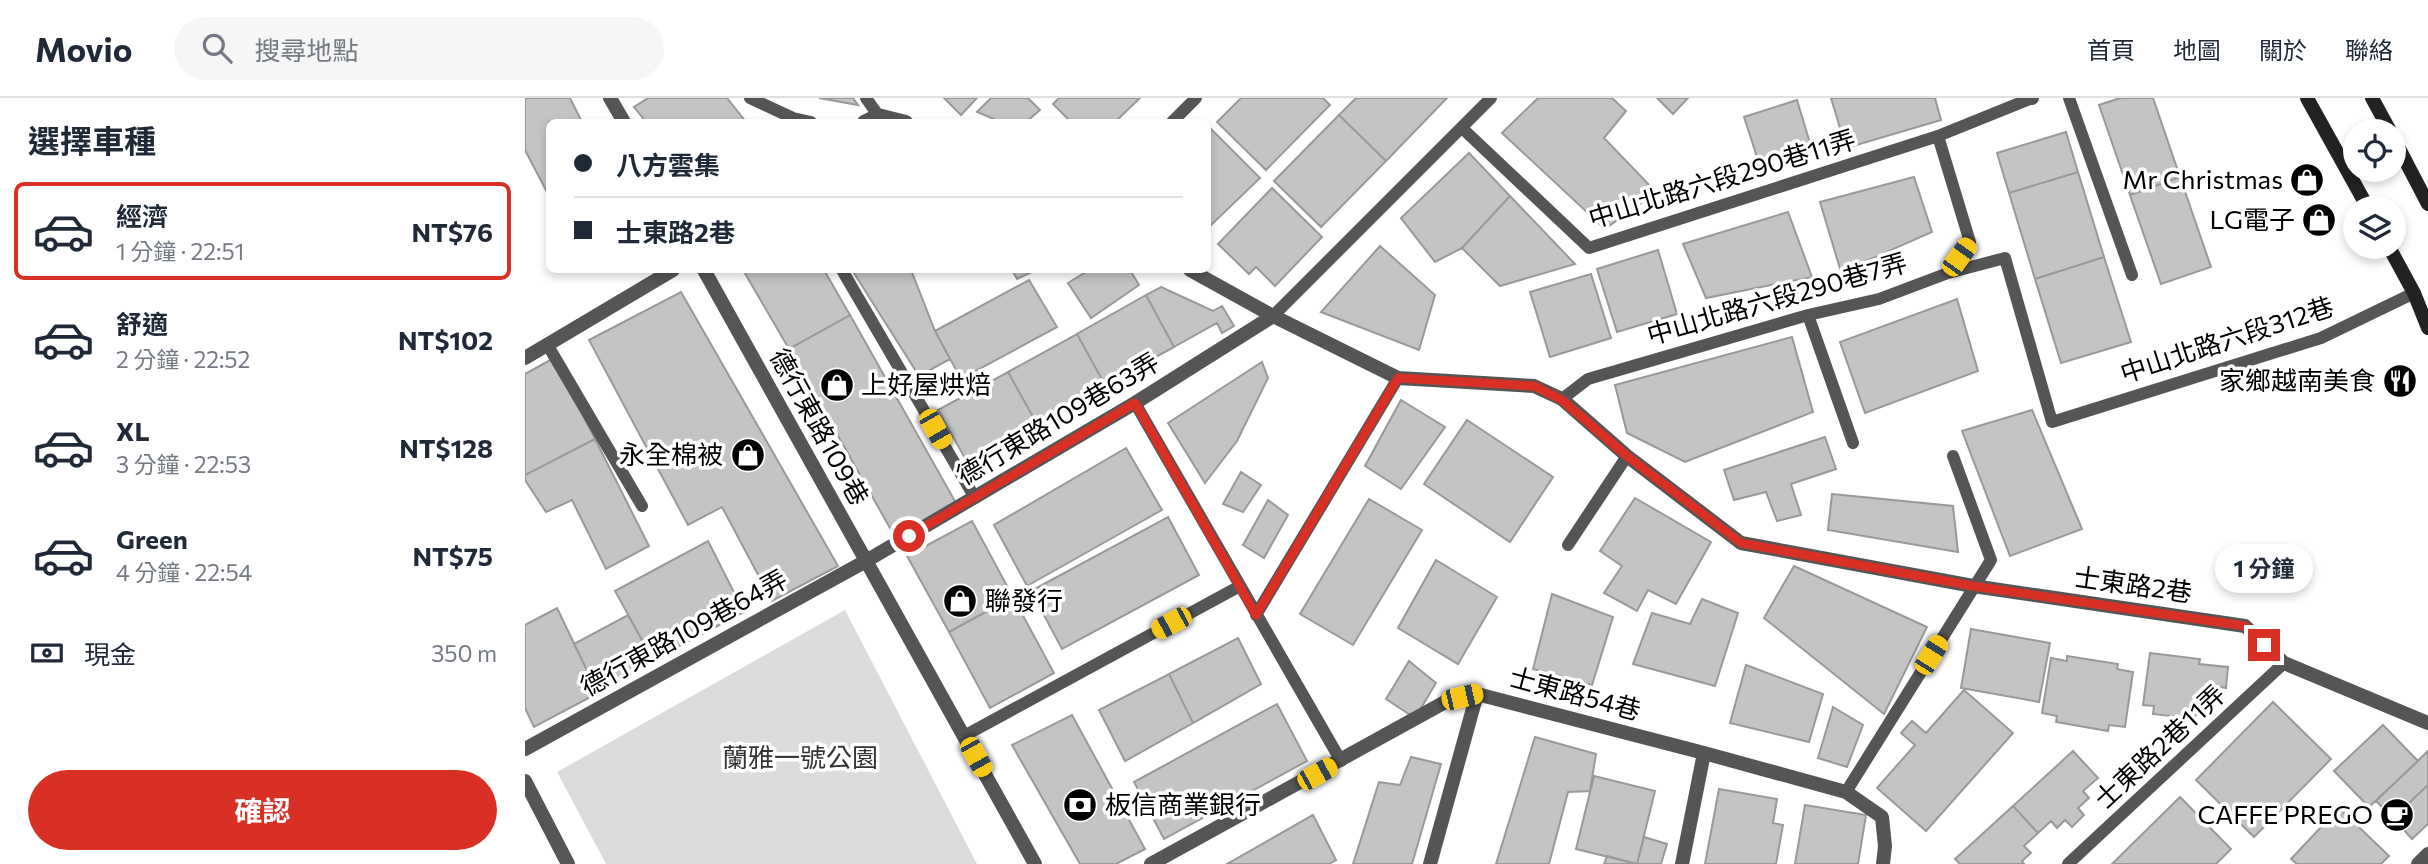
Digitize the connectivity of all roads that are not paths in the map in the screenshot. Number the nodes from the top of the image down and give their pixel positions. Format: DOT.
graph roads {
  1 [pos="611,98"];
  2 [pos="750,98"];
  3 [pos="866,98"];
  4 [pos="1196,98"];
  5 [pos="1491,98"];
  6 [pos="2032,98"];
  7 [pos="2069,98"];
  8 [pos="2307,98"];
  9 [pos="2372,98"];
  10 [pos="622,119"];
  11 [pos="797,119"];
  12 [pos="871,119"];
  13 [pos="1175,119"];
  14 [pos="2383,119"];
  15 [pos="1462,128"];
  16 [pos="1938,136"];
  17 [pos="2406,162"];
  18 [pos="2361,196"];
  19 [pos="2428,204"];
  20 [pos="2396,259"];
  21 [pos="668,273"];
  22 [pos="706,273"];
  23 [pos="844,273"];
  24 [pos="1195,273"];
  25 [pos="1948,273"];
  26 [pos="2132,275"];
  27 [pos="2414,293"];
  28 [pos="1808,315"];
  29 [pos="1273,316"];
  30 [pos="2428,328"];
  31 [pos="547,344"];
  32 [pos="525,358"];
  33 [pos="1398,378"];
  34 [pos="1562,400"];
  35 [pos="1135,403"];
  36 [pos="1853,443"];
  37 [pos="1627,456"];
  38 [pos="1953,456"];
  39 [pos="975,498"];
  40 [pos="642,506"];
  41 [pos="1568,545"];
  42 [pos="866,561"];
  43 [pos="1240,586"];
  44 [pos="1973,586"];
  45 [pos="1256,615"];
  46 [pos="2284,663"];
  47 [pos="1477,694"];
  48 [pos="2428,723"];
  49 [pos="964,736"];
  50 [pos="525,748"];
  51 [pos="1704,753"];
  52 [pos="1341,761"];
  53 [pos="525,781"];
  54 [pos="1846,792"];
  55 [pos="2428,854"];
  56 [pos="568,864"];
  57 [pos="1035,864"];
  58 [pos="1151,864"];
  59 [pos="1430,864"];
  60 [pos="1682,864"];
  61 [pos="1883,864"];
  62 [pos="2068,864"];
  63 [pos="2418,864"];
  1 -- 10 [label="street"];
  2 -- 11 [label="lane"];
  3 -- 12 [label="lane"];
  4 -- 13 [label="lane"];
  5 -- 15 [label="lane"];
  6 -- 16 [label="lane, 中山北路六段290巷11弄"];
  7 -- 26 [label="lane"];
  8 -- 18 [label="main road"];
  9 -- 14 [label="main road"];
  15 -- 16 [label="lane, 中山北路六段290巷11弄"];
  15 -- 29 [label="lane"];
  16 -- 25 [label="lane, 中山北路六段290巷7弄"];
  17 -- 19 [label="main road"];
  20 -- 27 [label="main road"];
  21 -- 31 [label="street"];
  22 -- 42 [label="street, 德行東路109巷"];
  23 -- 39 [label="lane"];
  24 -- 29 [label="street"];
  25 -- 27 [label="lane, 中山北路六段312巷"];
  25 -- 28 [label="lane, 中山北路六段290巷7弄"];
  27 -- 30 [label="main road"];
  28 -- 34 [label="lane, 中山北路六段290巷7弄"];
  28 -- 36 [label="lane"];
  29 -- 33 [label="street"];
  29 -- 35 [label="street, 德行東路109巷63弄"];
  31 -- 32 [label="street"];
  31 -- 40 [label="lane"];
  33 -- 34 [label="street"];
  33 -- 45 [label="lane"];
  34 -- 37 [label="street"];
  35 -- 39 [label="street, 德行東路109巷63弄"];
  35 -- 43 [label="lane"];
  37 -- 41 [label="lane"];
  37 -- 44 [label="street"];
  38 -- 44 [label="lane"];
  39 -- 42 [label="street, 德行東路109巷63弄"];
  42 -- 49 [label="street, 德行東路109巷"];
  42 -- 50 [label="street, 德行東路109巷64弄"];
  43 -- 45 [label="lane"];
  43 -- 49 [label="lane"];
  44 -- 46 [label="street, 士東路2巷"];
  44 -- 54 [label="lane"];
  45 -- 52 [label="lane"];
  46 -- 48 [label="street, 士東路2巷"];
  46 -- 62 [label="lane, 士東路2巷11弄"];
  47 -- 51 [label="street, 士東路54巷"];
  47 -- 52 [label="street, 士東路54巷"];
  47 -- 59 [label="street"];
  49 -- 57 [label="street, 德行東路109巷"];
  51 -- 54 [label="street, 士東路54巷"];
  51 -- 60 [label="street"];
  52 -- 58 [label="street, 士東路54巷"];
  53 -- 56 [label="street"];
  54 -- 61 [label="street, 士東路54巷"];
  55 -- 63 [label="street"];
}
